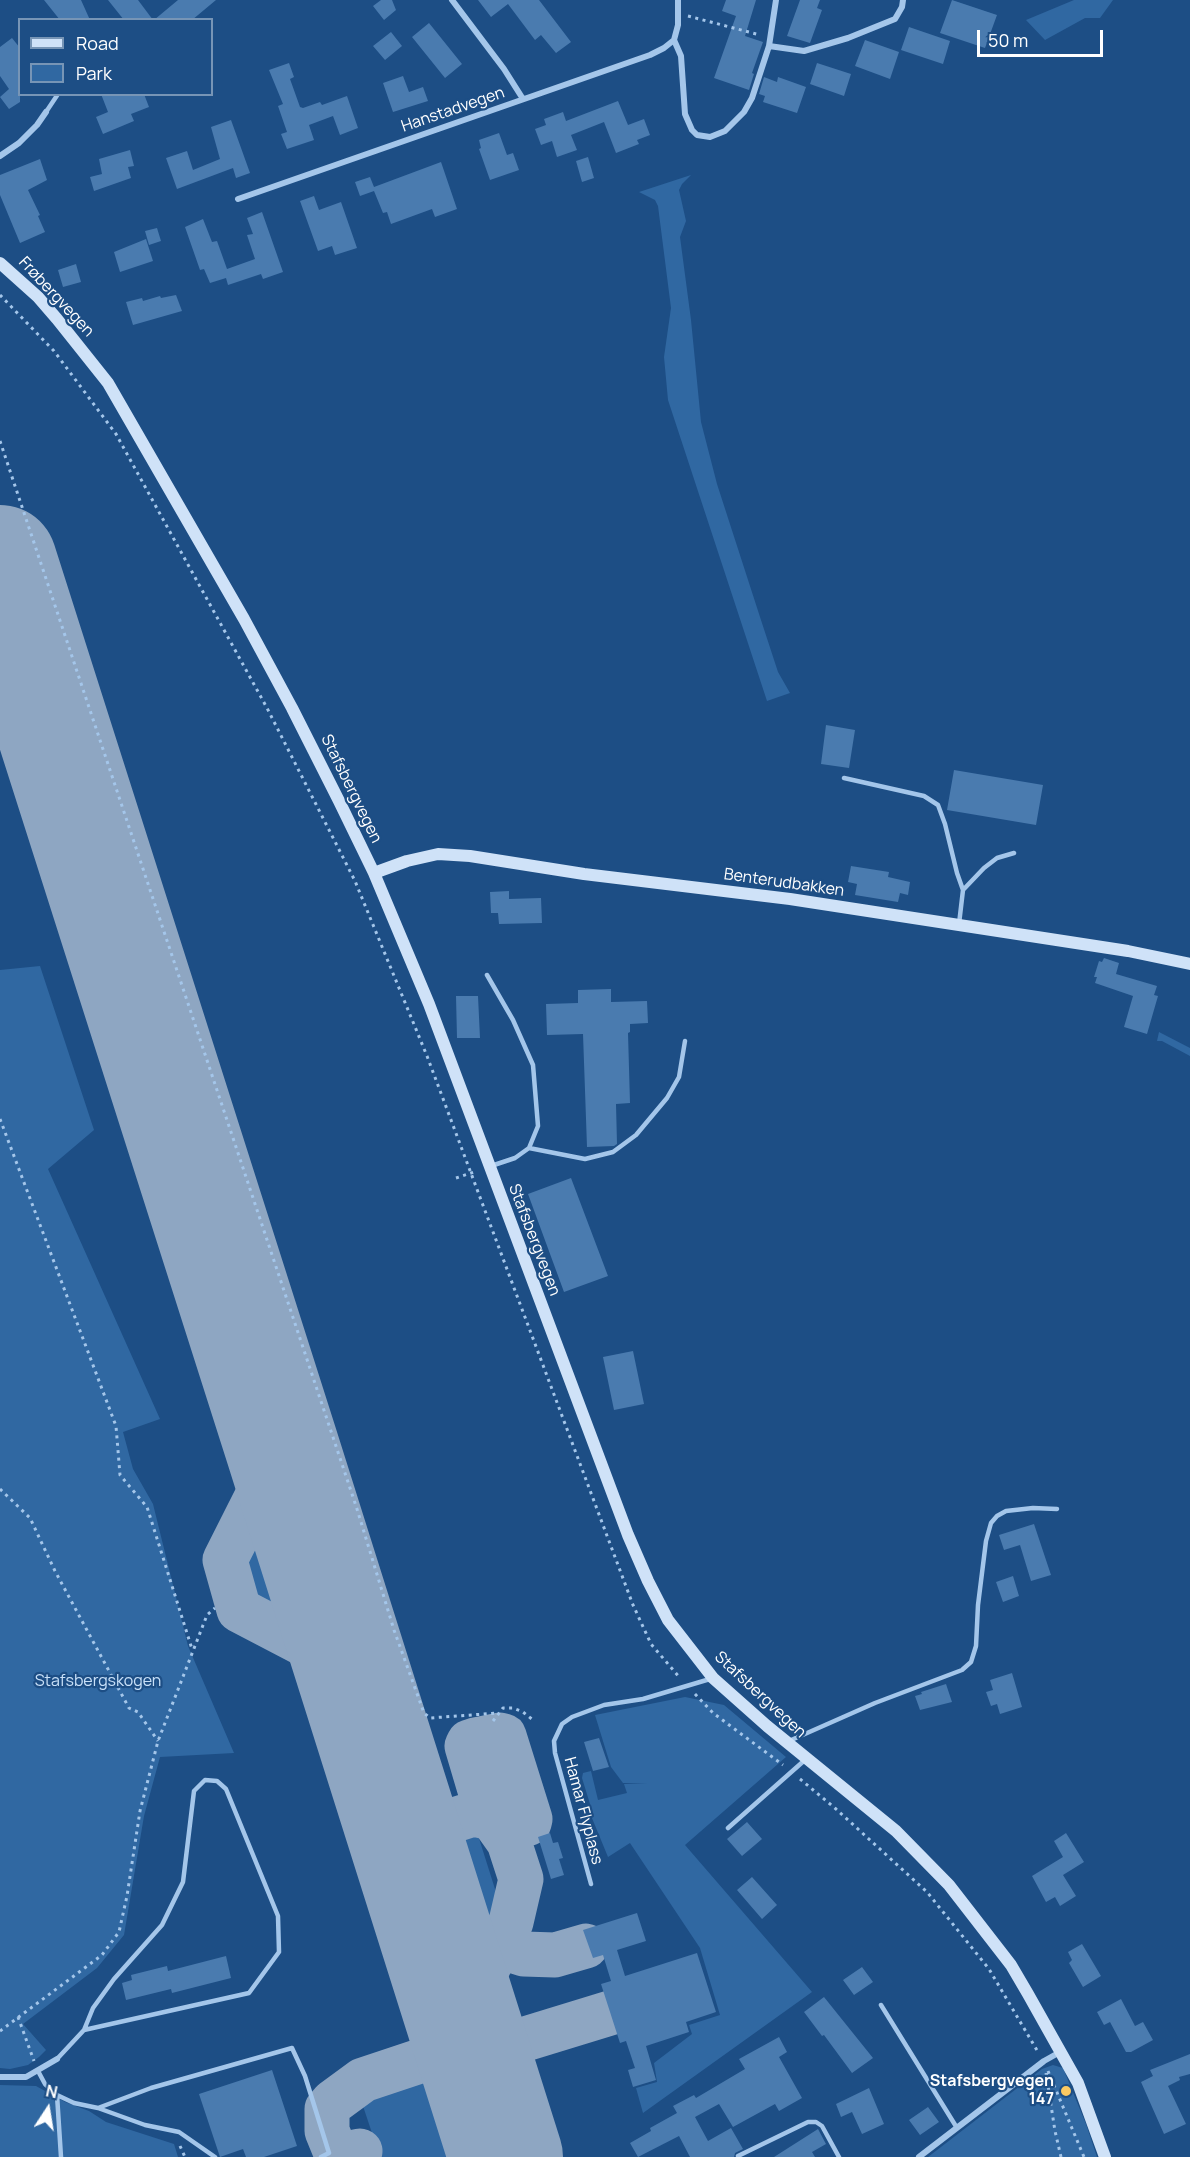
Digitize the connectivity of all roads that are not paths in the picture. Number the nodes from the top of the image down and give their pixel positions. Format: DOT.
graph roads {
  1 [pos="452,0"];
  2 [pos="678,0"];
  3 [pos="776,0"];
  4 [pos="903,0"];
  5 [pos="674,40"];
  6 [pos="769,46"];
  7 [pos="57,96"];
  8 [pos="523,99"];
  9 [pos="46,112"];
  10 [pos="0,156"];
  11 [pos="238,199"];
  12 [pos="0,263"];
  13 [pos="88,356"];
  14 [pos="844,778"];
  15 [pos="1014,853"];
  16 [pos="374,873"];
  17 [pos="963,890"];
  18 [pos="958,926"];
  19 [pos="1190,964"];
  20 [pos="487,975"];
  21 [pos="685,1041"];
  22 [pos="529,1148"];
  23 [pos="489,1167"];
  24 [pos="1057,1509"];
  25 [pos="713,1678"];
  26 [pos="786,1742"];
  27 [pos="806,1759"];
  28 [pos="728,1827"];
  29 [pos="591,1884"];
  30 [pos="881,2005"];
  31 [pos="84,2030"];
  32 [pos="1061,2052"];
  33 [pos="57,2059"];
  34 [pos="38,2071"];
  35 [pos="0,2077"];
  36 [pos="57,2095"];
  37 [pos="98,2108"];
  38 [pos="957,2128"];
  39 [pos="738,2156"];
  40 [pos="61,2157"];
  41 [pos="215,2157"];
  42 [pos="321,2157"];
  43 [pos="839,2157"];
  44 [pos="919,2157"];
  45 [pos="1106,2157"];
  1 -- 8 [label="street"];
  2 -- 5 [label="street"];
  3 -- 6 [label="street"];
  4 -- 6 [label="street"];
  5 -- 6 [label="street"];
  5 -- 8 [label="street, Hanstadvegen"];
  7 -- 9 [label="lane"];
  8 -- 11 [label="street, Hanstadvegen"];
  9 -- 10 [label="street"];
  12 -- 13 [label="main road, Frøbergvegen"];
  13 -- 16 [label="main road, Stafsbergvegen"];
  14 -- 17 [label="lane"];
  15 -- 17 [label="lane"];
  16 -- 18 [label="main road, Benterudbakken"];
  16 -- 23 [label="main road, Stafsbergvegen"];
  17 -- 18 [label="lane"];
  18 -- 19 [label="main road, Benterudbakken"];
  20 -- 22 [label="lane"];
  21 -- 22 [label="lane"];
  22 -- 23 [label="lane"];
  23 -- 25 [label="main road, Stafsbergvegen"];
  24 -- 26 [label="lane"];
  25 -- 26 [label="main road, Stafsbergvegen"];
  25 -- 29 [label="lane, Hamar Flyplass"];
  26 -- 27 [label="main road, Stafsbergvegen"];
  27 -- 28 [label="lane"];
  27 -- 32 [label="main road, Stafsbergvegen"];
  30 -- 38 [label="lane"];
  31 -- 31 [label="lane"];
  31 -- 33 [label="lane"];
  32 -- 38 [label="street"];
  32 -- 45 [label="main road, Stafsbergvegen"];
  33 -- 34 [label="street"];
  34 -- 35 [label="street"];
  34 -- 36 [label="lane"];
  36 -- 37 [label="lane"];
  36 -- 40 [label="lane"];
  37 -- 41 [label="lane"];
  37 -- 42 [label="lane"];
  38 -- 44 [label="street"];
  39 -- 43 [label="lane"];
}
